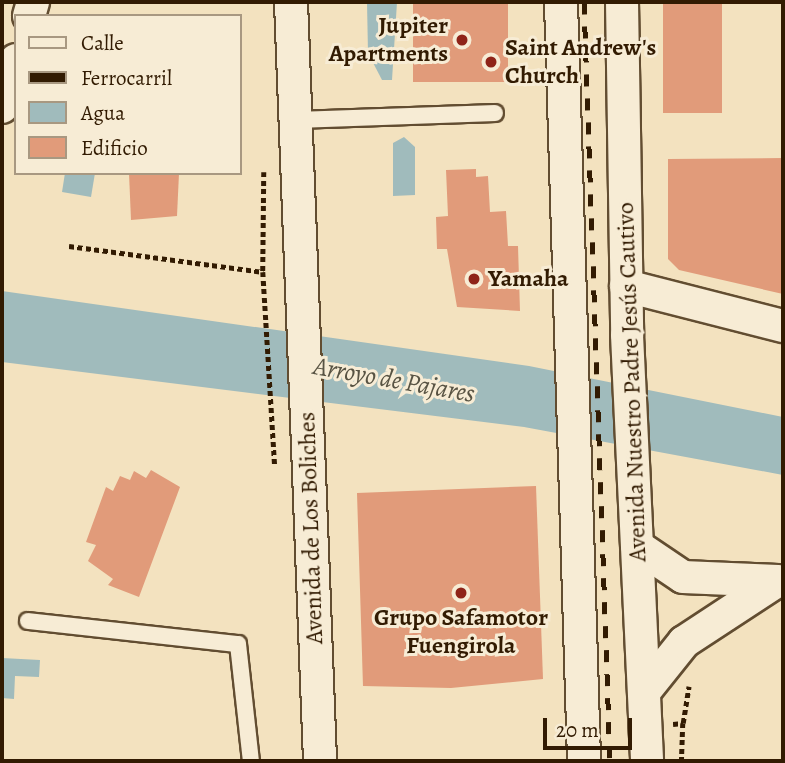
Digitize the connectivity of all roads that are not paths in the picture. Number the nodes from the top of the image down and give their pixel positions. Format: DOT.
graph roads {
  1 [pos="291,2"];
  2 [pos="561,2"];
  3 [pos="622,2"];
  4 [pos="14,67"];
  5 [pos="2,107"];
  6 [pos="495,113"];
  7 [pos="297,120"];
  8 [pos="626,286"];
  9 [pos="783,326"];
  10 [pos="637,546"];
  11 [pos="780,581"];
  12 [pos="28,621"];
  13 [pos="644,692"];
  14 [pos="251,761"];
  15 [pos="320,761"];
  16 [pos="584,761"];
  17 [pos="647,761"];
  1 -- 7 [label="street, Avenida de Los Boliches"];
  2 -- 16 [label="street"];
  3 -- 8 [label="street, Avenida Nuestro Padre Jesús Cautivo"];
  4 -- 5 [label="street"];
  6 -- 7 [label="lane"];
  7 -- 15 [label="street, Avenida de Los Boliches"];
  8 -- 9 [label="street"];
  8 -- 10 [label="street, Avenida Nuestro Padre Jesús Cautivo"];
  10 -- 11 [label="street"];
  10 -- 13 [label="street, Avenida Nuestro Padre Jesús Cautivo"];
  11 -- 13 [label="street"];
  12 -- 14 [label="lane"];
  13 -- 17 [label="street, Avenida Nuestro Padre Jesús Cautivo"];
}
